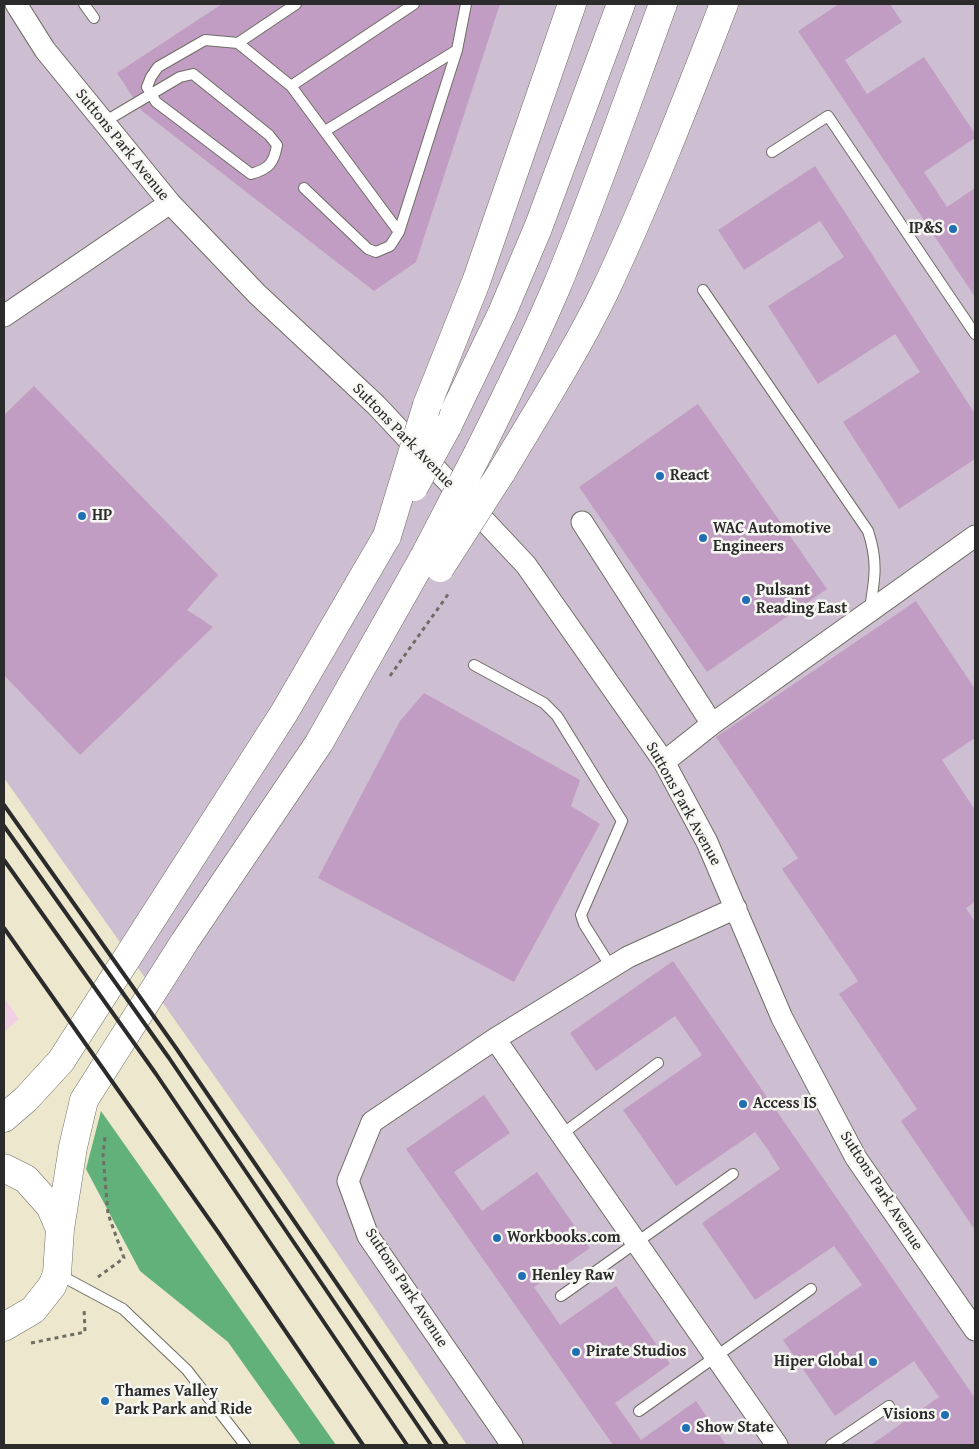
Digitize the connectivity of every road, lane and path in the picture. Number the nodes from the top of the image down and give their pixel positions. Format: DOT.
graph roads {
  1 [pos="16,4"];
  2 [pos="84,4"];
  3 [pos="296,4"];
  4 [pos="414,4"];
  5 [pos="466,4"];
  6 [pos="572,4"];
  7 [pos="621,4"];
  8 [pos="663,4"];
  9 [pos="724,4"];
  10 [pos="94,18"];
  11 [pos="238,43"];
  12 [pos="458,50"];
  13 [pos="291,86"];
  14 [pos="104,122"];
  15 [pos="325,131"];
  16 [pos="772,152"];
  17 [pos="304,188"];
  18 [pos="170,203"];
  19 [pos="398,232"];
  20 [pos="703,290"];
  21 [pos="4,316"];
  22 [pos="975,334"];
  23 [pos="582,522"];
  24 [pos="387,536"];
  25 [pos="975,536"];
  26 [pos="439,572"];
  27 [pos="869,612"];
  28 [pos="474,665"];
  29 [pos="389,678"];
  30 [pos="712,724"];
  31 [pos="664,762"];
  32 [pos="736,908"];
  33 [pos="611,967"];
  34 [pos="495,1039"];
  35 [pos="658,1063"];
  36 [pos="4,1118"];
  37 [pos="562,1134"];
  38 [pos="105,1135"];
  39 [pos="4,1168"];
  40 [pos="733,1174"];
  41 [pos="60,1229"];
  42 [pos="636,1242"];
  43 [pos="57,1274"];
  44 [pos="84,1287"];
  45 [pos="811,1289"];
  46 [pos="561,1296"];
  47 [pos="4,1327"];
  48 [pos="975,1330"];
  49 [pos="26,1344"];
  50 [pos="715,1356"];
  51 [pos="889,1406"];
  52 [pos="639,1411"];
  53 [pos="246,1445"];
  54 [pos="512,1445"];
  55 [pos="777,1445"];
  56 [pos="831,1445"];
  1 -- 14 [label="street, Suttons Park Avenue"];
  2 -- 10 [label="lane"];
  3 -- 11 [label="lane"];
  4 -- 13 [label="lane"];
  5 -- 12 [label="lane"];
  6 -- 24 [label="main road, bridge"];
  7 -- 24 [label="main road, bridge"];
  8 -- 26 [label="main road, bridge"];
  9 -- 26 [label="main road, bridge"];
  11 -- 13 [label="lane"];
  11 -- 14 [label="lane"];
  12 -- 15 [label="lane"];
  12 -- 19 [label="lane"];
  13 -- 15 [label="lane"];
  14 -- 18 [label="street, Suttons Park Avenue"];
  15 -- 19 [label="lane"];
  16 -- 22 [label="lane"];
  17 -- 19 [label="lane"];
  18 -- 21 [label="street"];
  18 -- 31 [label="street, Suttons Park Avenue"];
  20 -- 27 [label="lane"];
  23 -- 30 [label="street"];
  24 -- 36 [label="main road"];
  25 -- 27 [label="street"];
  26 -- 29 [label="path"];
  26 -- 41 [label="main road"];
  27 -- 30 [label="street"];
  28 -- 33 [label="lane"];
  30 -- 31 [label="street"];
  31 -- 32 [label="street, Suttons Park Avenue"];
  32 -- 33 [label="street, Suttons Park Avenue"];
  32 -- 48 [label="street, Suttons Park Avenue"];
  33 -- 34 [label="street, Suttons Park Avenue"];
  34 -- 37 [label="street"];
  34 -- 54 [label="street, Suttons Park Avenue"];
  35 -- 37 [label="lane"];
  37 -- 42 [label="street"];
  38 -- 44 [label="path"];
  39 -- 41 [label="main road"];
  40 -- 42 [label="lane"];
  41 -- 43 [label="main road"];
  42 -- 46 [label="lane"];
  42 -- 50 [label="street"];
  43 -- 44 [label="lane"];
  43 -- 47 [label="main road"];
  44 -- 49 [label="path"];
  44 -- 53 [label="lane"];
  45 -- 50 [label="lane"];
  50 -- 52 [label="lane"];
  50 -- 55 [label="street"];
  51 -- 56 [label="lane"];
}
